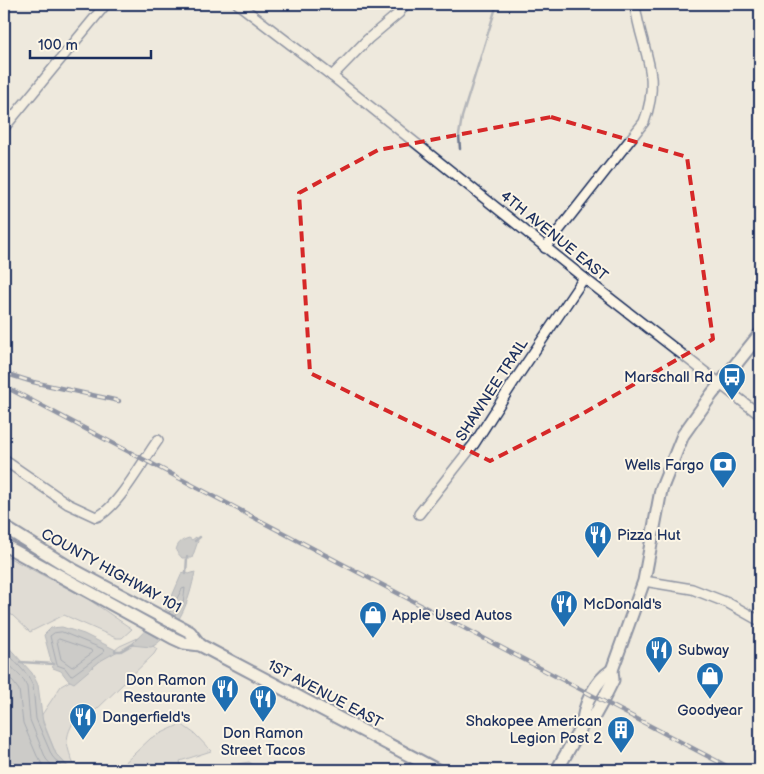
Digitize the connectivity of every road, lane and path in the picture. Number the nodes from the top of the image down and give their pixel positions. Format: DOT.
graph roads {
  1 [pos="106,4"];
  2 [pos="238,4"];
  3 [pos="405,4"];
  4 [pos="635,4"];
  5 [pos="332,76"];
  6 [pos="4,128"];
  7 [pos="546,248"];
  8 [pos="584,278"];
  9 [pos="760,334"];
  10 [pos="721,384"];
  11 [pos="760,415"];
  12 [pos="158,440"];
  13 [pos="4,460"];
  14 [pos="419,514"];
  15 [pos="4,527"];
  16 [pos="4,545"];
  17 [pos="644,581"];
  18 [pos="760,621"];
  19 [pos="200,644"];
  20 [pos="437,770"];
  21 [pos="557,770"];
  1 -- 6 [label="street"];
  2 -- 5 [label="street, 4TH AVENUE EAST"];
  3 -- 5 [label="street"];
  4 -- 7 [label="street"];
  5 -- 7 [label="street, 4TH AVENUE EAST"];
  7 -- 8 [label="street, 4TH AVENUE EAST"];
  8 -- 10 [label="street, 4TH AVENUE EAST"];
  8 -- 14 [label="street, SHAWNEE TRAIL"];
  9 -- 10 [label="main road"];
  10 -- 11 [label="street, 4TH AVENUE EAST"];
  10 -- 17 [label="main road"];
  12 -- 13 [label="street"];
  15 -- 19 [label="main road, COUNTY HIGHWAY 101"];
  16 -- 19 [label="main road"];
  17 -- 18 [label="street"];
  17 -- 21 [label="main road"];
  19 -- 20 [label="main road, 1ST AVENUE EAST"];
}
